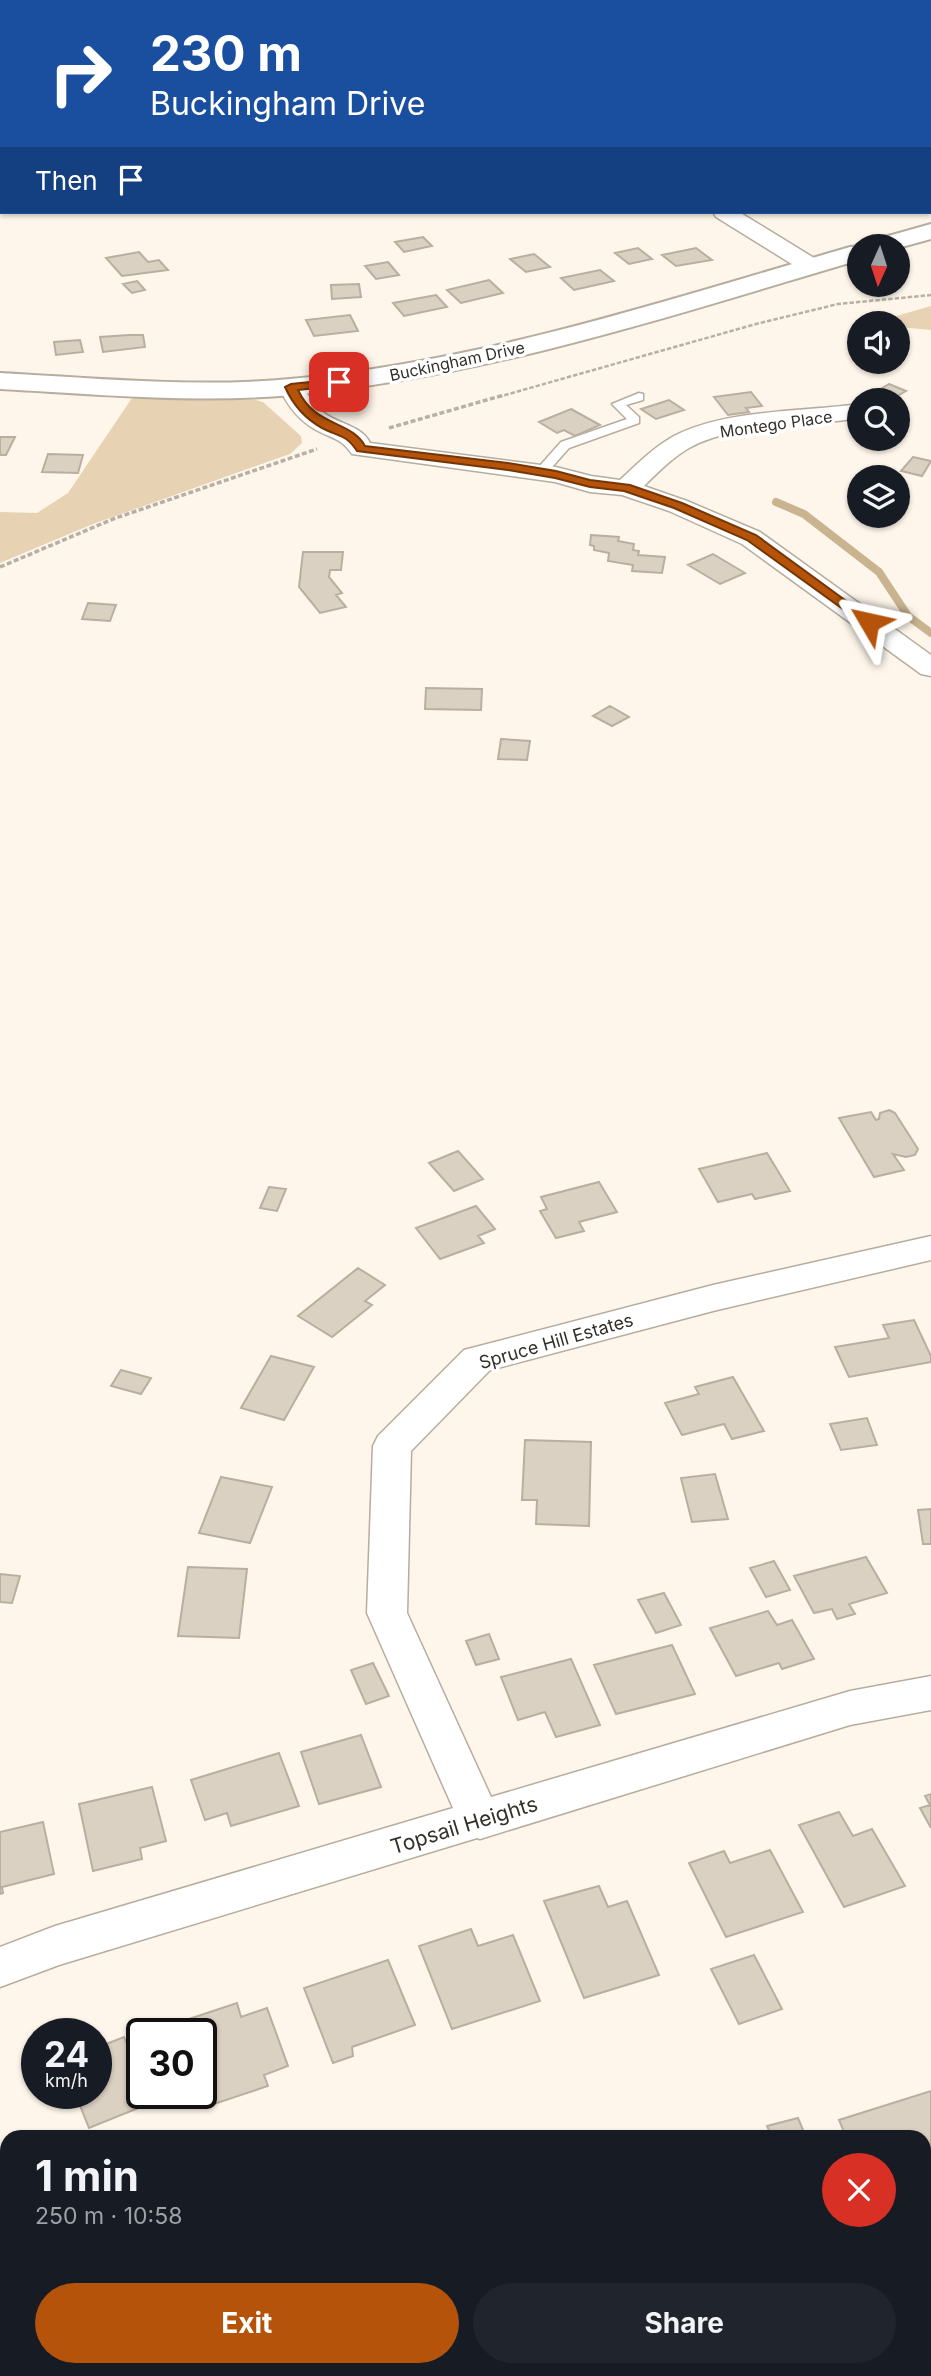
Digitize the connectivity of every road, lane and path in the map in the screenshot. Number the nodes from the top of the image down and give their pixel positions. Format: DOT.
graph roads {
  1 [pos="727,214"];
  2 [pos="931,231"];
  3 [pos="910,237"];
  4 [pos="847,256"];
  5 [pos="811,266"];
  6 [pos="931,295"];
  7 [pos="0,381"];
  8 [pos="291,387"];
  9 [pos="639,397"];
  10 [pos="847,414"];
  11 [pos="355,437"];
  12 [pos="541,472"];
  13 [pos="626,488"];
  14 [pos="0,567"];
  15 [pos="931,668"];
  16 [pos="931,1248"];
  17 [pos="931,1693"];
  18 [pos="480,1821"];
  19 [pos="0,1967"];
  1 -- 5 [label="street"];
  2 -- 3 [label="street"];
  4 -- 5 [label="street, Buckingham Drive"];
  5 -- 8 [label="street, Buckingham Drive"];
  6 -- 11 [label="path"];
  7 -- 8 [label="street, Buckingham Drive"];
  8 -- 11 [label="street"];
  9 -- 12 [label="lane"];
  10 -- 13 [label="street, Montego Place"];
  11 -- 12 [label="street"];
  11 -- 14 [label="path"];
  12 -- 13 [label="street"];
  13 -- 15 [label="street"];
  16 -- 18 [label="street, Spruce Hill Estates"];
  17 -- 18 [label="street, Topsail Heights"];
  18 -- 19 [label="street, Topsail Heights"];
}
